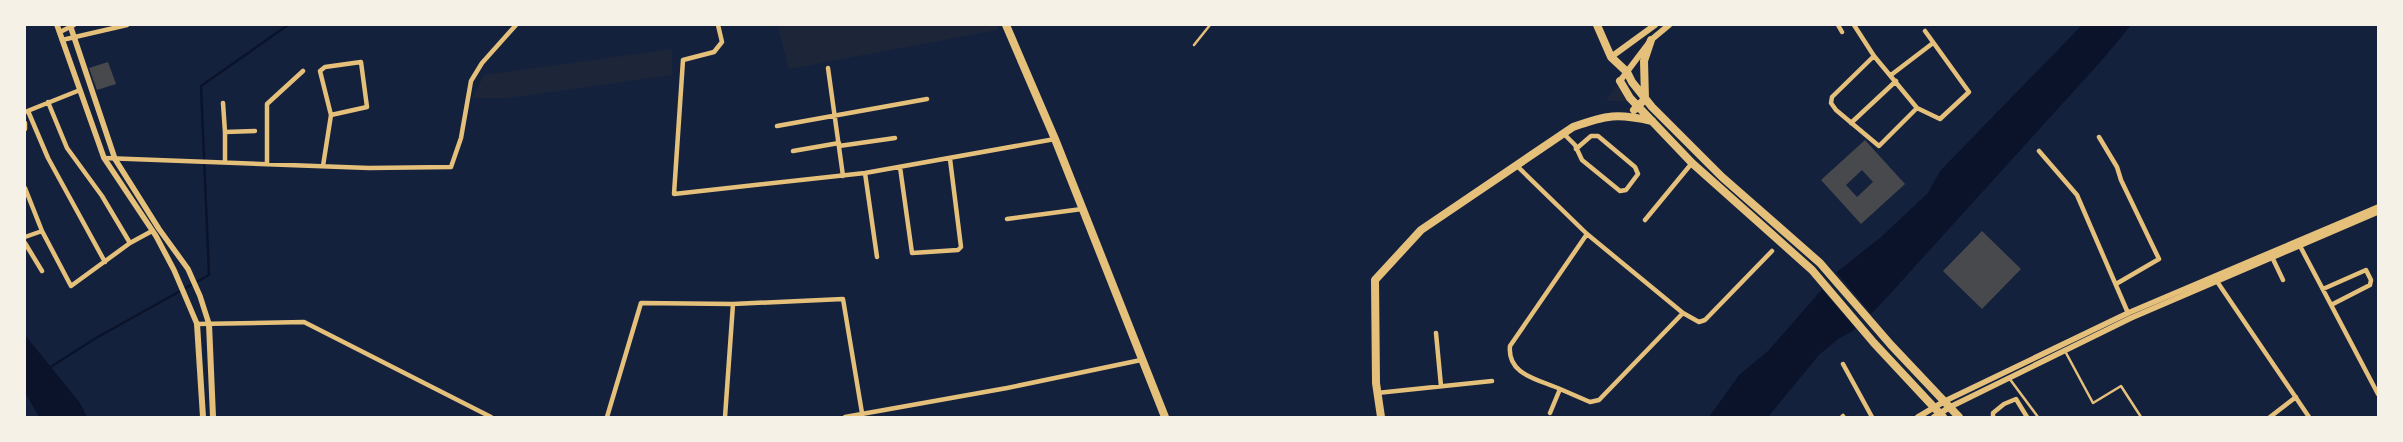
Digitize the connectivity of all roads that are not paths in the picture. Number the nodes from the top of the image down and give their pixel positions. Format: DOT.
graph roads {
  1 [pos="57,25"];
  2 [pos="127,25"];
  3 [pos="516,25"];
  4 [pos="718,25"];
  5 [pos="1006,25"];
  6 [pos="1210,25"];
  7 [pos="1597,25"];
  8 [pos="1655,25"];
  9 [pos="1669,25"];
  10 [pos="1838,25"];
  11 [pos="1855,25"];
  12 [pos="72,26"];
  13 [pos="1924,31"];
  14 [pos="60,32"];
  15 [pos="1842,32"];
  16 [pos="74,37"];
  17 [pos="62,40"];
  18 [pos="1651,40"];
  19 [pos="1933,43"];
  20 [pos="1194,45"];
  21 [pos="1874,56"];
  22 [pos="1611,57"];
  23 [pos="828,68"];
  24 [pos="303,71"];
  25 [pos="1627,72"];
  26 [pos="1891,75"];
  27 [pos="1620,81"];
  28 [pos="1896,81"];
  29 [pos="80,90"];
  30 [pos="927,99"];
  31 [pos="1645,99"];
  32 [pos="48,102"];
  33 [pos="223,103"];
  34 [pos="1638,106"];
  35 [pos="1917,108"];
  36 [pos="26,111"];
  37 [pos="331,115"];
  38 [pos="834,115"];
  39 [pos="1629,116"];
  40 [pos="1652,121"];
  41 [pos="25,123"];
  42 [pos="1851,123"];
  43 [pos="777,126"];
  44 [pos="25,129"];
  45 [pos="255,131"];
  46 [pos="225,132"];
  47 [pos="1563,133"];
  48 [pos="2099,137"];
  49 [pos="894,138"];
  50 [pos="1055,139"];
  51 [pos="839,144"];
  52 [pos="1576,149"];
  53 [pos="793,151"];
  54 [pos="2039,151"];
  55 [pos="104,158"];
  56 [pos="115,159"];
  57 [pos="950,159"];
  58 [pos="225,162"];
  59 [pos="1692,163"];
  60 [pos="267,164"];
  61 [pos="1516,165"];
  62 [pos="323,166"];
  63 [pos="900,167"];
  64 [pos="864,173"];
  65 [pos="843,176"];
  66 [pos="25,188"];
  67 [pos="2378,207"];
  68 [pos="1082,209"];
  69 [pos="2378,212"];
  70 [pos="1007,219"];
  71 [pos="1645,220"];
  72 [pos="42,231"];
  73 [pos="152,231"];
  74 [pos="1587,234"];
  75 [pos="25,237"];
  76 [pos="25,243"];
  77 [pos="130,244"];
  78 [pos="2300,246"];
  79 [pos="1772,251"];
  80 [pos="877,257"];
  81 [pos="2272,257"];
  82 [pos="105,262"];
  83 [pos="42,271"];
  84 [pos="2215,279"];
  85 [pos="2283,280"];
  86 [pos="2116,284"];
  87 [pos="2323,289"];
  88 [pos="733,304"];
  89 [pos="2331,305"];
  90 [pos="1683,313"];
  91 [pos="2128,313"];
  92 [pos="197,324"];
  93 [pos="209,324"];
  94 [pos="1436,333"];
  95 [pos="2064,350"];
  96 [pos="1141,360"];
  97 [pos="1843,364"];
  98 [pos="2008,377"];
  99 [pos="1492,381"];
  100 [pos="1441,386"];
  101 [pos="1560,389"];
  102 [pos="1378,393"];
  103 [pos="2378,394"];
  104 [pos="2296,397"];
  105 [pos="1957,399"];
  106 [pos="1948,404"];
  107 [pos="1550,412"];
  108 [pos="862,413"];
  109 [pos="1937,414"];
  110 [pos="1921,416"];
  111 [pos="203,417"];
  112 [pos="213,417"];
  113 [pos="491,417"];
  114 [pos="607,417"];
  115 [pos="725,417"];
  116 [pos="845,417"];
  117 [pos="1165,417"];
  118 [pos="1381,417"];
  119 [pos="1872,417"];
  120 [pos="1960,417"];
  121 [pos="1993,417"];
  122 [pos="2028,417"];
  123 [pos="2038,417"];
  124 [pos="2141,417"];
  125 [pos="2270,417"];
  126 [pos="2309,417"];
  1 -- 14 [label="street"];
  2 -- 16 [label="street"];
  3 -- 62 [label="street"];
  4 -- 65 [label="street"];
  5 -- 50 [label="main road"];
  6 -- 20 [label="lane"];
  7 -- 22 [label="main road"];
  8 -- 22 [label="main road"];
  9 -- 18 [label="main road"];
  10 -- 15 [label="street"];
  11 -- 21 [label="street"];
  12 -- 14 [label="street"];
  12 -- 16 [label="street"];
  13 -- 19 [label="street"];
  14 -- 17 [label="street"];
  16 -- 17 [label="street"];
  16 -- 56 [label="street"];
  17 -- 29 [label="street"];
  18 -- 25 [label="main road"];
  18 -- 31 [label="main road"];
  19 -- 26 [label="street"];
  19 -- 35 [label="street"];
  21 -- 26 [label="street"];
  21 -- 42 [label="street"];
  22 -- 25 [label="main road"];
  23 -- 38 [label="street"];
  24 -- 60 [label="street"];
  25 -- 27 [label="main road"];
  25 -- 31 [label="main road"];
  26 -- 28 [label="street"];
  27 -- 34 [label="main road"];
  28 -- 35 [label="street"];
  28 -- 42 [label="street"];
  29 -- 32 [label="street"];
  29 -- 55 [label="street"];
  30 -- 38 [label="street"];
  31 -- 34 [label="main road"];
  31 -- 106 [label="main road"];
  32 -- 36 [label="street"];
  32 -- 77 [label="street"];
  33 -- 46 [label="street"];
  34 -- 39 [label="main road"];
  34 -- 40 [label="main road"];
  35 -- 42 [label="street"];
  36 -- 82 [label="street"];
  37 -- 37 [label="street"];
  37 -- 62 [label="street"];
  38 -- 43 [label="street"];
  38 -- 51 [label="street"];
  39 -- 40 [label="main road"];
  39 -- 47 [label="main road"];
  40 -- 59 [label="main road"];
  41 -- 44 [label="street"];
  45 -- 46 [label="street"];
  46 -- 58 [label="street"];
  47 -- 52 [label="street"];
  47 -- 61 [label="main road"];
  48 -- 86 [label="street"];
  49 -- 51 [label="street"];
  50 -- 57 [label="street"];
  50 -- 68 [label="main road"];
  51 -- 53 [label="street"];
  51 -- 65 [label="street"];
  52 -- 52 [label="street"];
  54 -- 86 [label="street"];
  55 -- 56 [label="street"];
  55 -- 73 [label="street"];
  56 -- 58 [label="street"];
  56 -- 93 [label="street"];
  57 -- 63 [label="street"];
  57 -- 63 [label="street"];
  58 -- 60 [label="street"];
  59 -- 71 [label="street"];
  59 -- 109 [label="main road"];
  60 -- 62 [label="street"];
  61 -- 74 [label="street"];
  61 -- 102 [label="main road"];
  63 -- 64 [label="street"];
  64 -- 65 [label="street"];
  64 -- 80 [label="street"];
  66 -- 72 [label="street"];
  67 -- 84 [label="street"];
  68 -- 70 [label="street"];
  68 -- 96 [label="main road"];
  69 -- 78 [label="street"];
  72 -- 75 [label="street"];
  72 -- 82 [label="street"];
  73 -- 77 [label="street"];
  73 -- 92 [label="street"];
  74 -- 90 [label="street"];
  74 -- 101 [label="street"];
  76 -- 83 [label="street"];
  77 -- 82 [label="street"];
  78 -- 81 [label="street"];
  78 -- 87 [label="street"];
  79 -- 90 [label="street"];
  81 -- 84 [label="street"];
  81 -- 85 [label="street"];
  84 -- 91 [label="street"];
  84 -- 95 [label="street"];
  84 -- 104 [label="street"];
  86 -- 91 [label="street"];
  87 -- 89 [label="street"];
  87 -- 89 [label="street"];
  88 -- 108 [label="street"];
  88 -- 114 [label="street"];
  88 -- 115 [label="street"];
  89 -- 103 [label="street"];
  90 -- 101 [label="street"];
  91 -- 105 [label="street"];
  92 -- 93 [label="street"];
  92 -- 111 [label="main road"];
  93 -- 112 [label="main road"];
  93 -- 113 [label="street"];
  94 -- 100 [label="street"];
  95 -- 98 [label="street"];
  95 -- 124 [label="lane"];
  96 -- 108 [label="street"];
  96 -- 117 [label="main road"];
  97 -- 119 [label="street"];
  98 -- 105 [label="street"];
  98 -- 123 [label="lane"];
  99 -- 100 [label="street"];
  100 -- 102 [label="street"];
  101 -- 107 [label="street"];
  102 -- 118 [label="main road"];
  104 -- 125 [label="street"];
  104 -- 126 [label="street"];
  105 -- 106 [label="street"];
  106 -- 109 [label="main road"];
  106 -- 120 [label="main road"];
  108 -- 116 [label="street"];
  109 -- 110 [label="main road"];
  121 -- 122 [label="street"];
}
